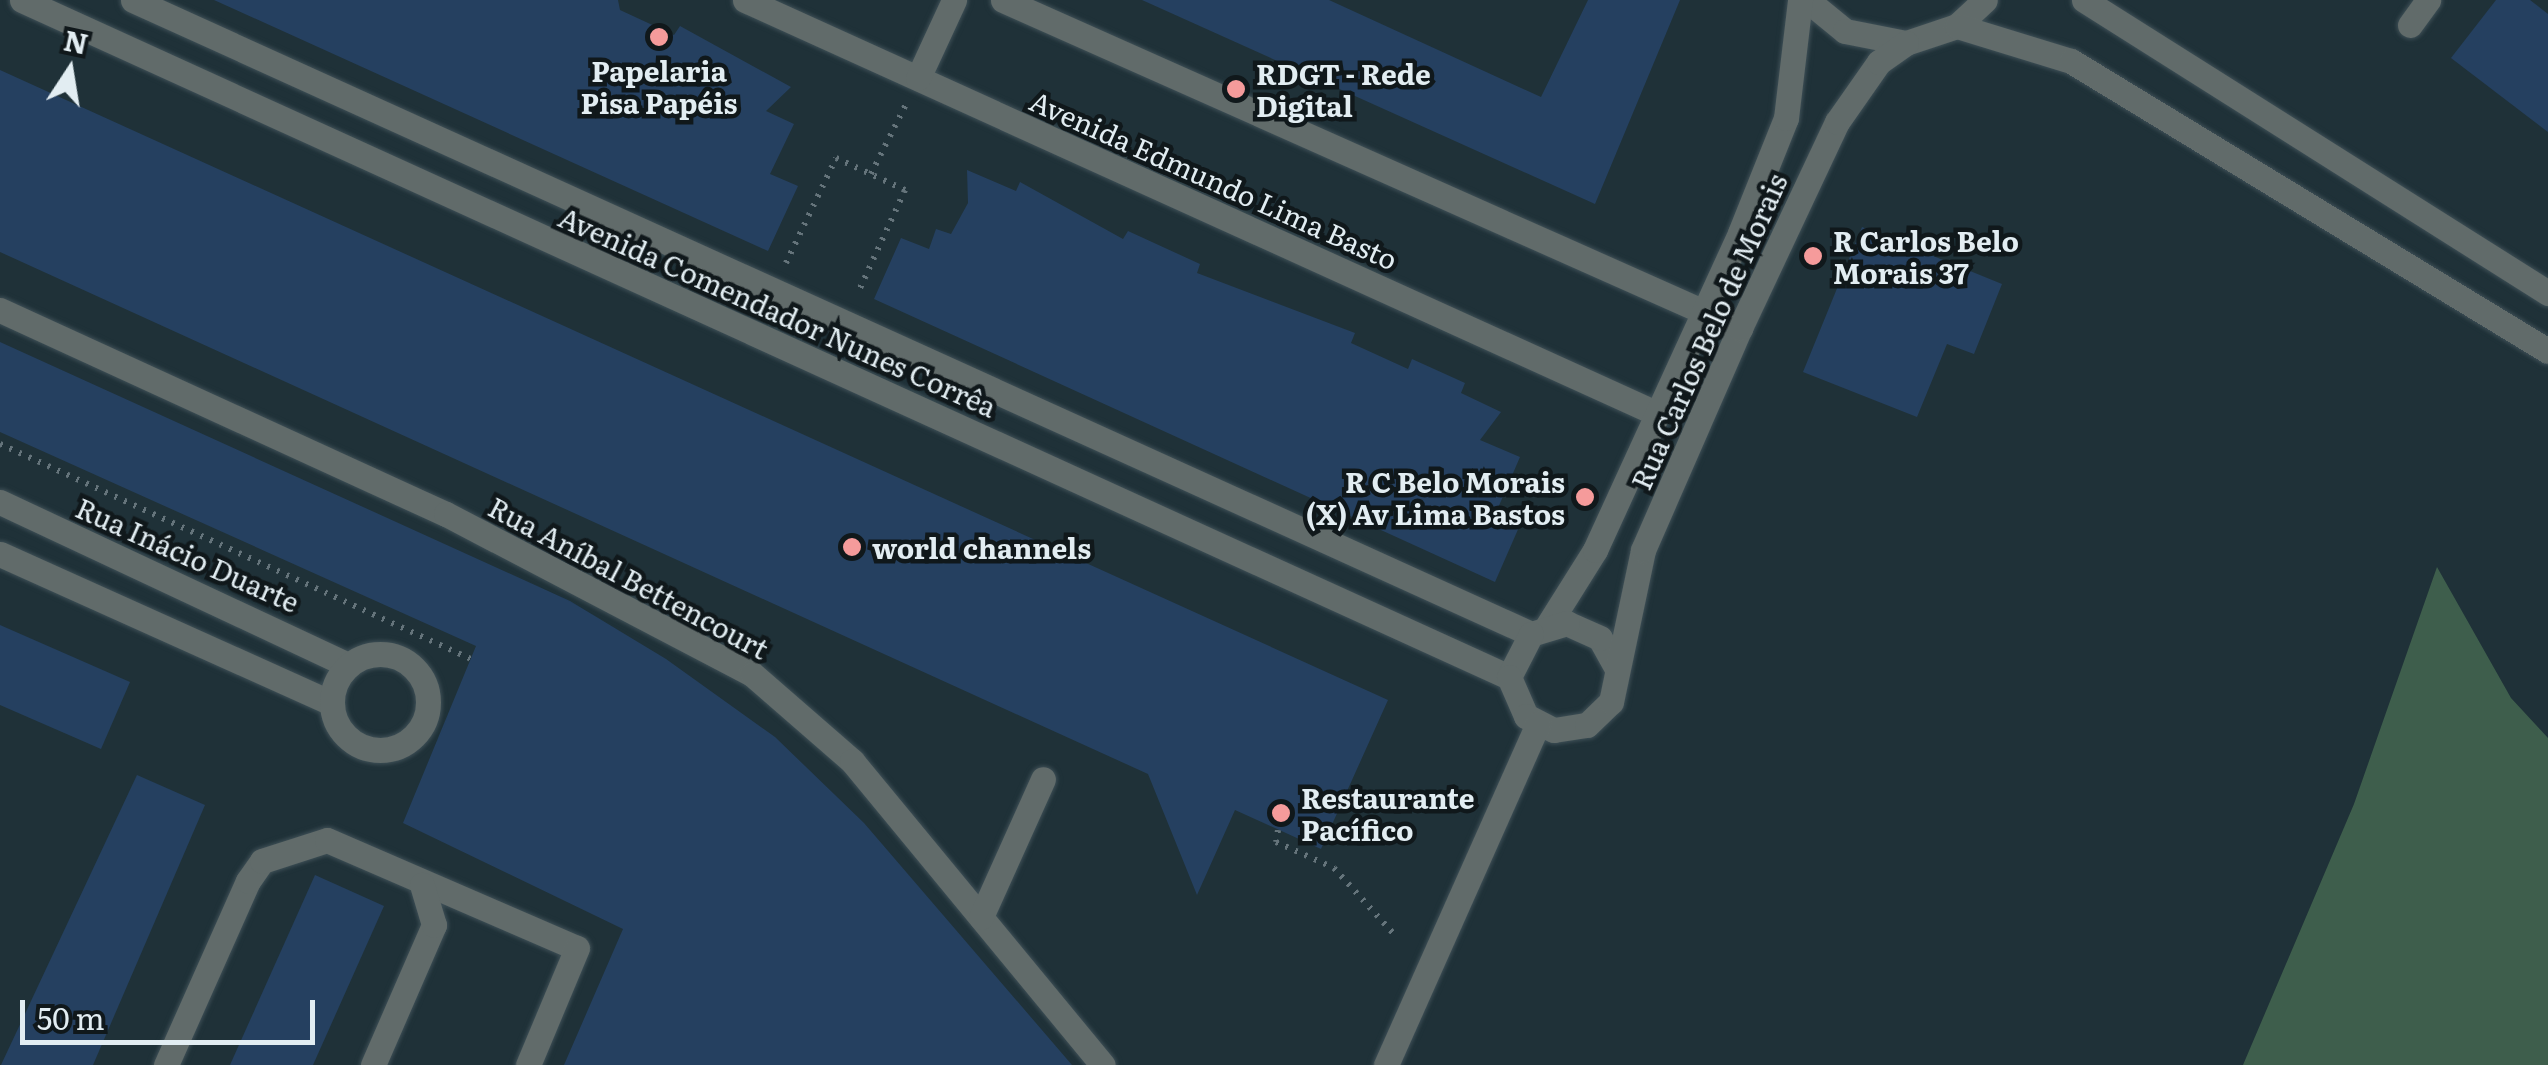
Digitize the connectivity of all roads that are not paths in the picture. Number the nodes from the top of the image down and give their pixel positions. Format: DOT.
graph roads {
  1 [pos="22,0"];
  2 [pos="133,0"];
  3 [pos="744,0"];
  4 [pos="954,0"];
  5 [pos="1003,0"];
  6 [pos="1804,0"];
  7 [pos="1985,0"];
  8 [pos="2084,0"];
  9 [pos="2428,0"];
  10 [pos="2410,24"];
  11 [pos="1956,26"];
  12 [pos="1906,43"];
  13 [pos="918,78"];
  14 [pos="2548,294"];
  15 [pos="0,310"];
  16 [pos="1704,310"];
  17 [pos="1740,328"];
  18 [pos="2548,351"];
  19 [pos="1658,414"];
  20 [pos="0,502"];
  21 [pos="0,554"];
  22 [pos="1540,629"];
  23 [pos="348,665"];
  24 [pos="1617,669"];
  25 [pos="1510,676"];
  26 [pos="331,704"];
  27 [pos="1538,724"];
  28 [pos="1042,780"];
  29 [pos="422,885"];
  30 [pos="981,917"];
  31 [pos="166,1065"];
  32 [pos="374,1065"];
  33 [pos="528,1065"];
  34 [pos="1104,1065"];
  35 [pos="1386,1065"];
  1 -- 25 [label="street, Avenida Comendador Nunes Corrêa"];
  2 -- 22 [label="street, Avenida Comendador Nunes Corrêa"];
  3 -- 13 [label="street, Avenida Edmundo Lima Basto"];
  4 -- 13 [label="street"];
  5 -- 16 [label="street"];
  6 -- 12 [label="street"];
  6 -- 16 [label="street, Rua Carlos Belo de Morais"];
  7 -- 11 [label="street"];
  8 -- 14 [label="street"];
  9 -- 10 [label="street"];
  11 -- 12 [label="street"];
  11 -- 18 [label="street"];
  12 -- 17 [label="street, Rua Carlos Belo de Morais"];
  13 -- 19 [label="street, Avenida Edmundo Lima Basto"];
  15 -- 30 [label="street, Rua Aníbal Bettencourt"];
  16 -- 17 [label="street"];
  16 -- 19 [label="street, Rua Carlos Belo de Morais"];
  17 -- 24 [label="street, Rua Carlos Belo de Morais"];
  19 -- 22 [label="street, Rua Carlos Belo de Morais"];
  20 -- 23 [label="street, Rua Inácio Duarte"];
  21 -- 26 [label="street"];
  22 -- 24 [label="street"];
  22 -- 25 [label="street"];
  23 -- 26 [label="street"];
  23 -- 26 [label="street"];
  24 -- 27 [label="street, Rua Carlos Belo de Morais"];
  25 -- 27 [label="street"];
  27 -- 35 [label="street"];
  28 -- 30 [label="street"];
  29 -- 31 [label="street"];
  29 -- 32 [label="street"];
  29 -- 33 [label="street"];
  30 -- 34 [label="street, Rua Aníbal Bettencourt"];
}
